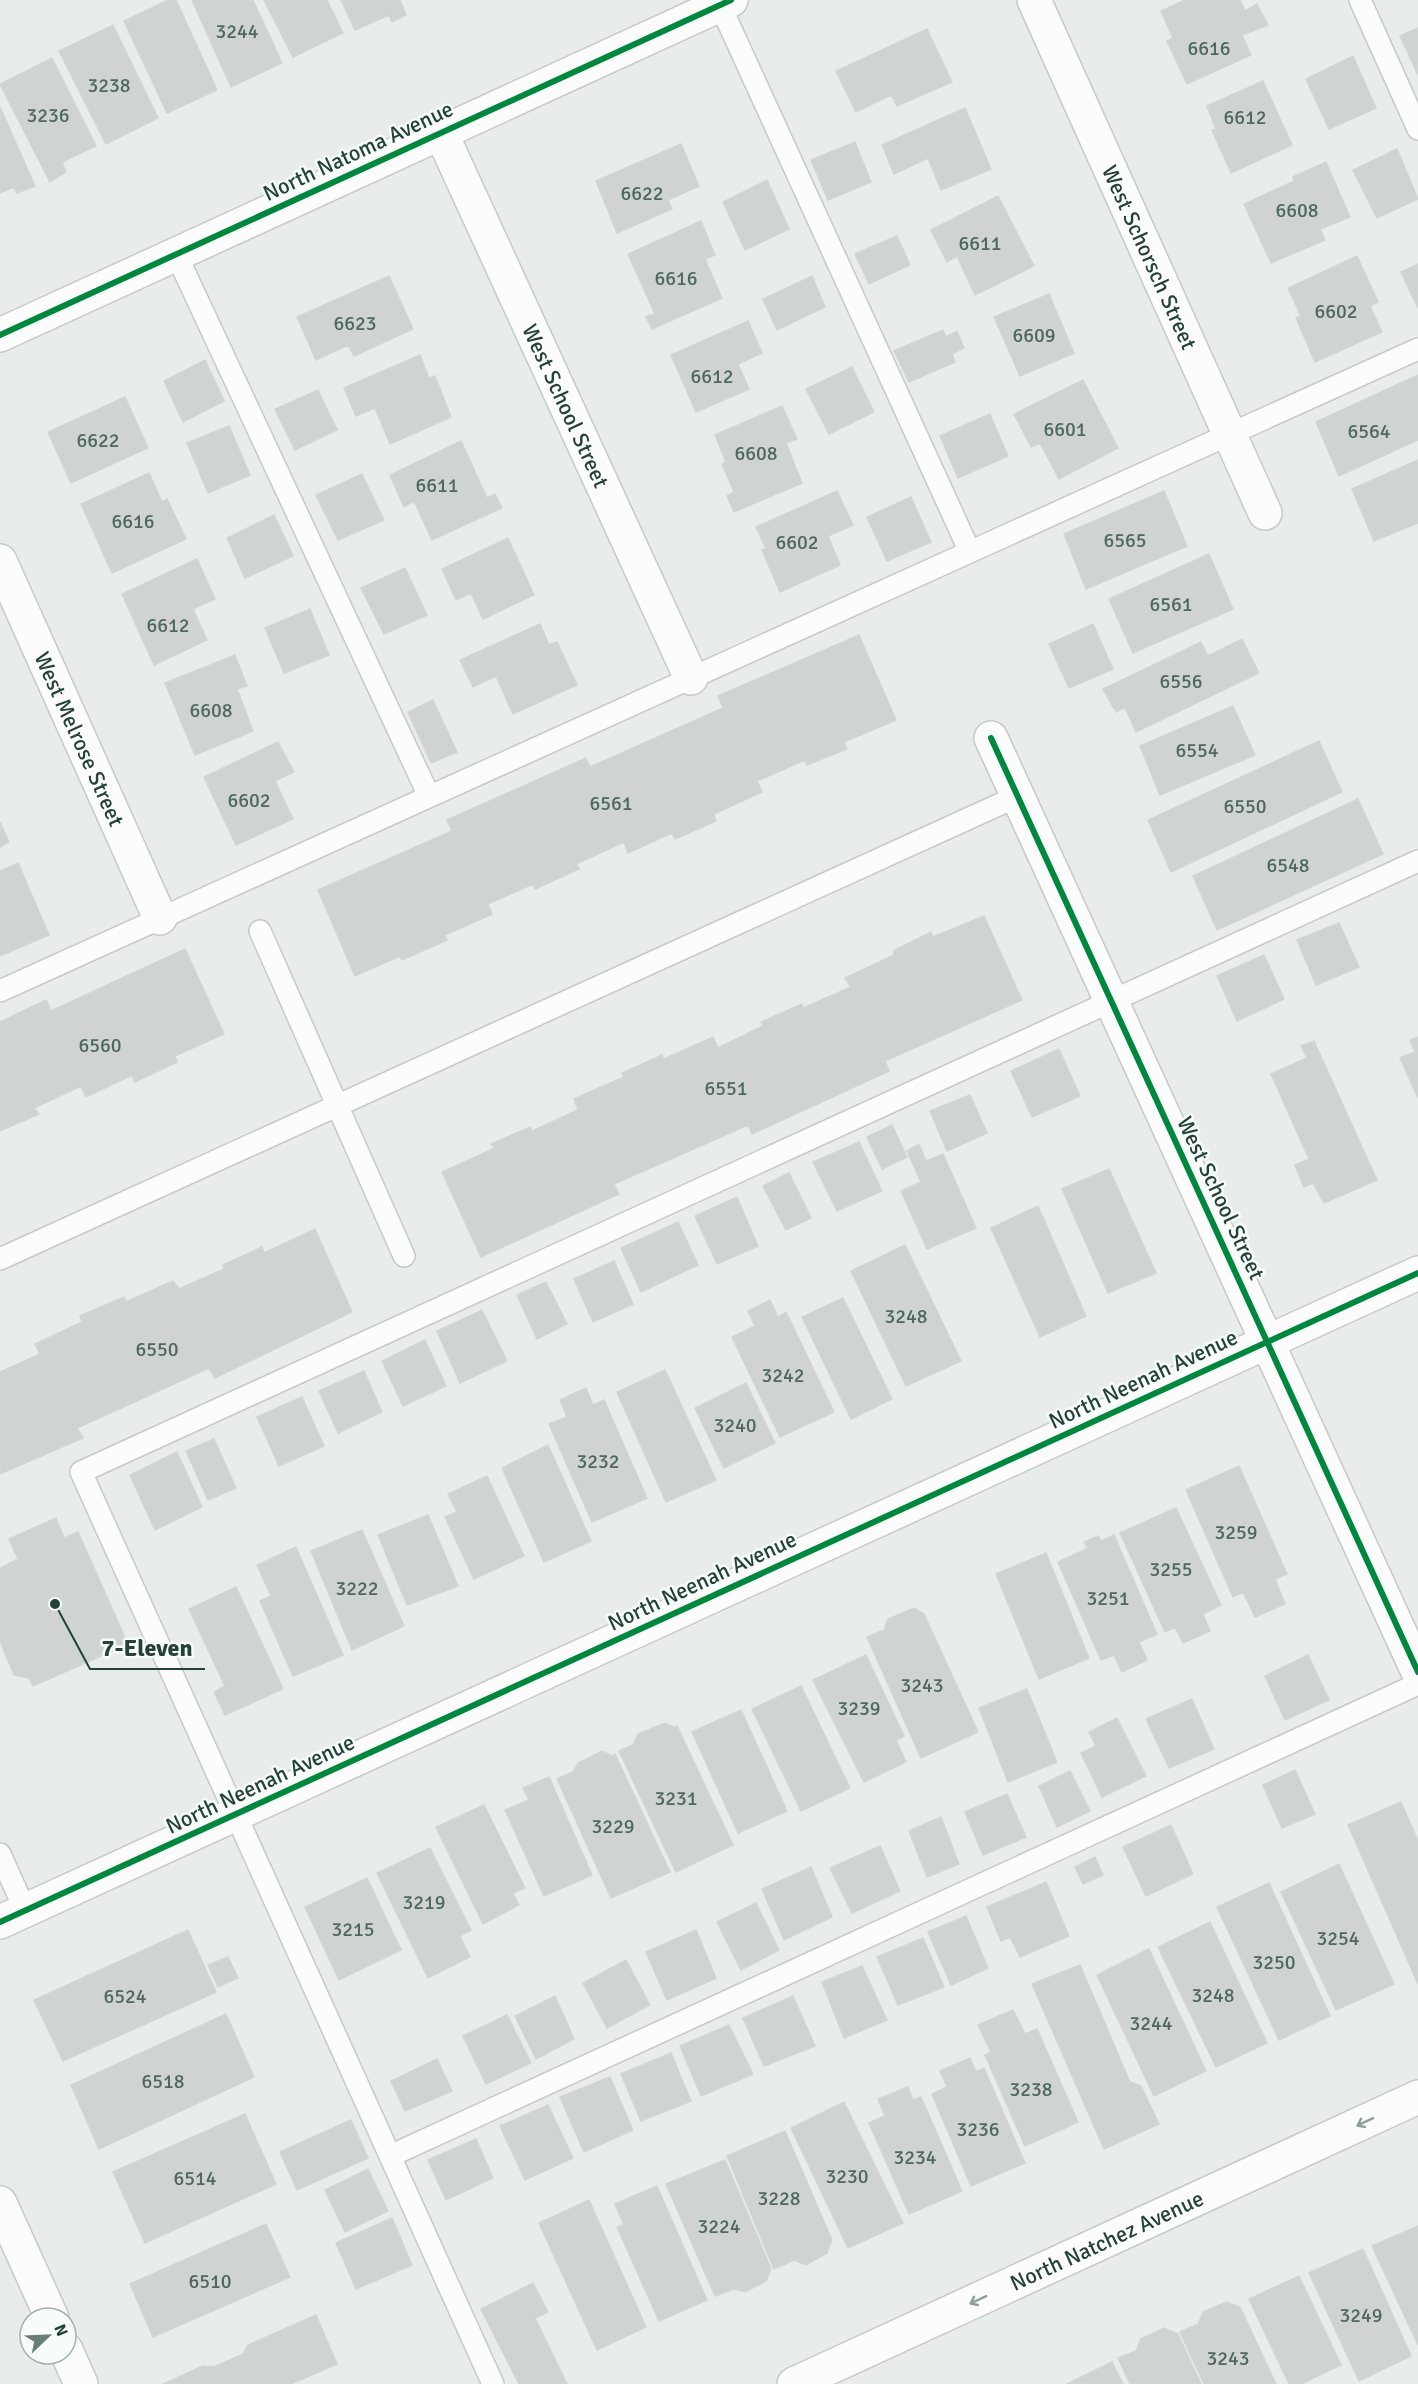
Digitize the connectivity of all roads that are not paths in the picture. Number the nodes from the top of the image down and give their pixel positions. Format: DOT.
graph roads {
  1 [pos="1034,0"];
  2 [pos="1360,0"];
  3 [pos="725,3"];
  4 [pos="677,11"];
  5 [pos="1418,129"];
  6 [pos="441,133"];
  7 [pos="176,254"];
  8 [pos="0,335"];
  9 [pos="1418,349"];
  10 [pos="1230,434"];
  11 [pos="1265,513"];
  12 [pos="970,552"];
  13 [pos="0,561"];
  14 [pos="691,678"];
  15 [pos="992,738"];
  16 [pos="429,796"];
  17 [pos="1018,796"];
  18 [pos="1418,861"];
  19 [pos="160,918"];
  20 [pos="260,931"];
  21 [pos="0,991"];
  22 [pos="1111,1001"];
  23 [pos="337,1106"];
  24 [pos="404,1256"];
  25 [pos="0,1259"];
  26 [pos="1418,1273"];
  27 [pos="1267,1342"];
  28 [pos="1418,1672"];
  29 [pos="1418,1684"];
  30 [pos="236,1815"];
  31 [pos="0,1854"];
  32 [pos="12,1916"];
  33 [pos="1418,2097"];
  34 [pos="390,2156"];
  35 [pos="0,2203"];
  36 [pos="47,2306"];
  37 [pos="73,2366"];
  38 [pos="81,2384"];
  39 [pos="493,2384"];
  40 [pos="794,2384"];
  1 -- 10 [label="street, West Schorsch Street"];
  2 -- 5 [label="lane"];
  3 -- 4 [label="street, North Natoma Avenue"];
  3 -- 12 [label="lane"];
  4 -- 6 [label="street, North Natoma Avenue"];
  6 -- 7 [label="street, North Natoma Avenue"];
  6 -- 14 [label="street, West School Street"];
  7 -- 8 [label="street, North Natoma Avenue"];
  7 -- 16 [label="lane"];
  9 -- 10 [label="lane"];
  10 -- 11 [label="street, West Schorsch Street"];
  10 -- 12 [label="lane"];
  12 -- 14 [label="lane"];
  13 -- 19 [label="street, West Melrose Street"];
  14 -- 16 [label="lane"];
  15 -- 17 [label="street, West School Street"];
  16 -- 19 [label="lane"];
  17 -- 22 [label="street, West School Street"];
  17 -- 23 [label="lane"];
  18 -- 22 [label="lane"];
  19 -- 21 [label="lane"];
  20 -- 23 [label="lane"];
  22 -- 27 [label="street, West School Street"];
  22 -- 30 [label="lane"];
  23 -- 24 [label="lane"];
  23 -- 25 [label="lane"];
  26 -- 27 [label="street, North Neenah Avenue"];
  27 -- 28 [label="street, West School Street"];
  27 -- 30 [label="street, North Neenah Avenue"];
  29 -- 34 [label="lane"];
  30 -- 32 [label="street, North Neenah Avenue"];
  30 -- 34 [label="lane"];
  31 -- 32 [label="lane"];
  33 -- 40 [label="street, North Natchez Avenue, one-way"];
  34 -- 39 [label="lane"];
  35 -- 36 [label="street"];
  37 -- 38 [label="street"];
}
